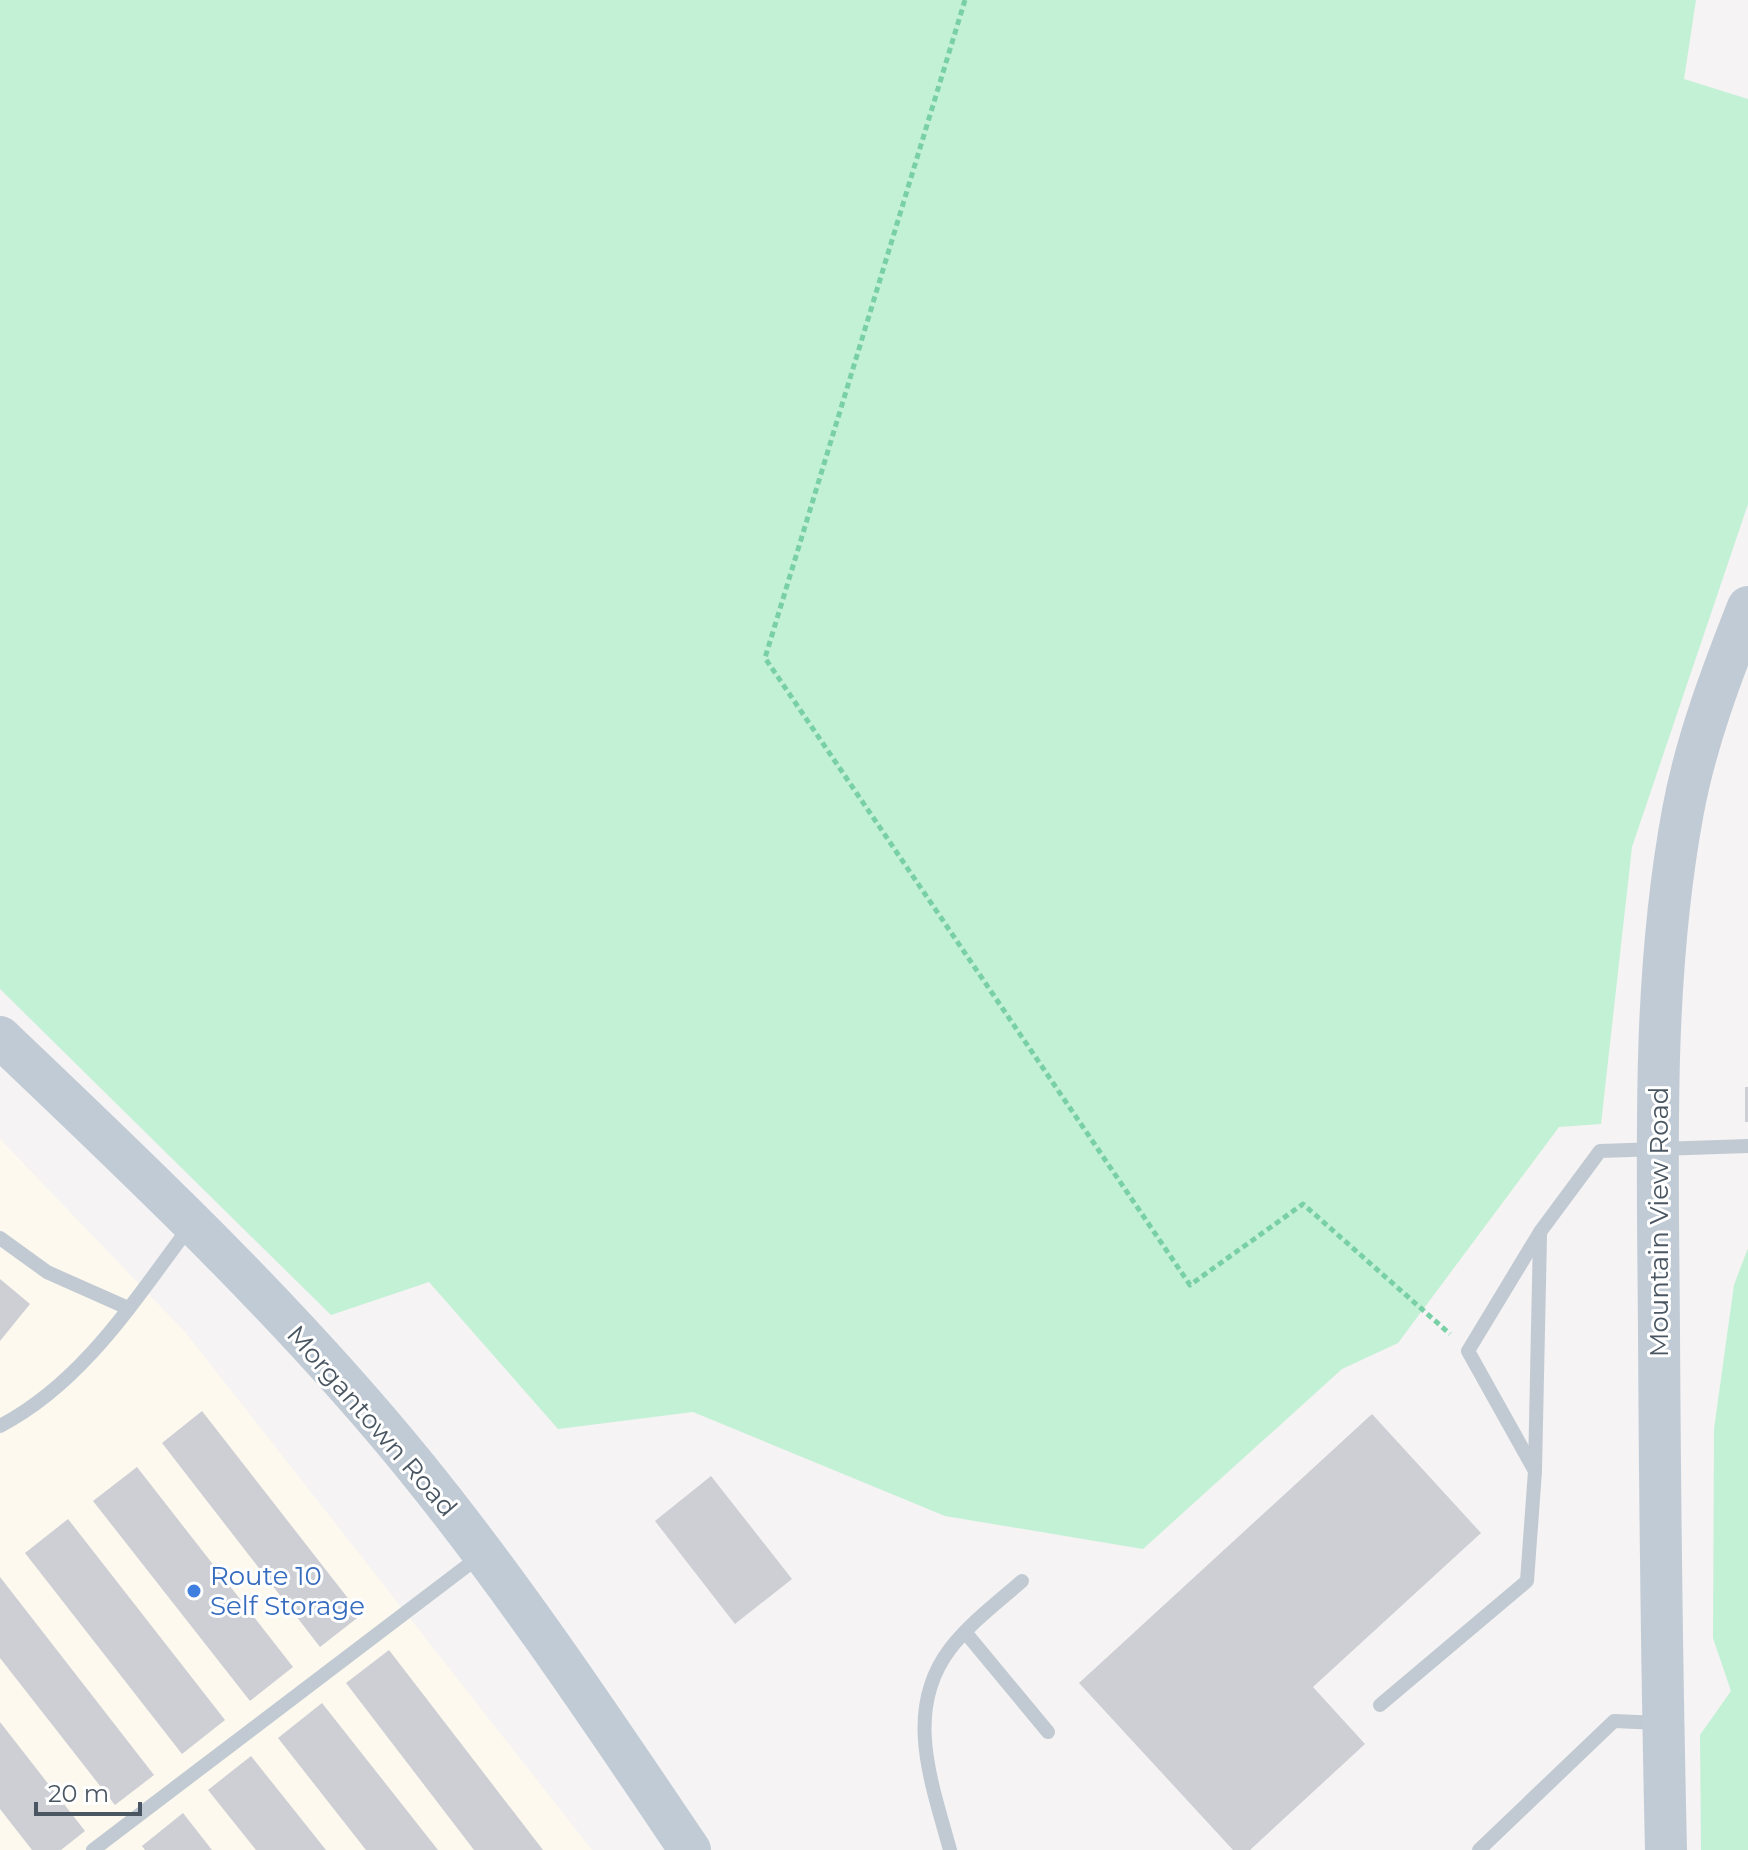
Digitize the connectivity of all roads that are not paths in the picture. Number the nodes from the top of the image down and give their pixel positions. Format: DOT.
graph roads {
  1 [pos="1748,607"];
  2 [pos="0,1037"];
  3 [pos="1748,1146"];
  4 [pos="1658,1148"];
  5 [pos="192,1225"];
  6 [pos="1540,1232"];
  7 [pos="0,1238"];
  8 [pos="128,1308"];
  9 [pos="0,1426"];
  10 [pos="1535,1471"];
  11 [pos="483,1553"];
  12 [pos="1022,1581"];
  13 [pos="965,1632"];
  14 [pos="1380,1705"];
  15 [pos="1663,1724"];
  16 [pos="1048,1732"];
  17 [pos="93,1850"];
  18 [pos="690,1850"];
  19 [pos="950,1850"];
  20 [pos="1479,1850"];
  21 [pos="1666,1850"];
  1 -- 4 [label="street, Mountain View Road"];
  2 -- 5 [label="street, Morgantown Road"];
  3 -- 4 [label="lane"];
  4 -- 6 [label="lane"];
  4 -- 15 [label="street, Mountain View Road"];
  5 -- 8 [label="lane"];
  5 -- 11 [label="street, Morgantown Road"];
  6 -- 10 [label="lane"];
  6 -- 10 [label="lane"];
  7 -- 8 [label="lane"];
  8 -- 9 [label="lane"];
  10 -- 14 [label="lane"];
  11 -- 17 [label="lane"];
  11 -- 18 [label="street, Morgantown Road"];
  12 -- 13 [label="lane"];
  13 -- 16 [label="lane"];
  13 -- 19 [label="lane"];
  15 -- 20 [label="lane"];
  15 -- 21 [label="street, Mountain View Road"];
}
